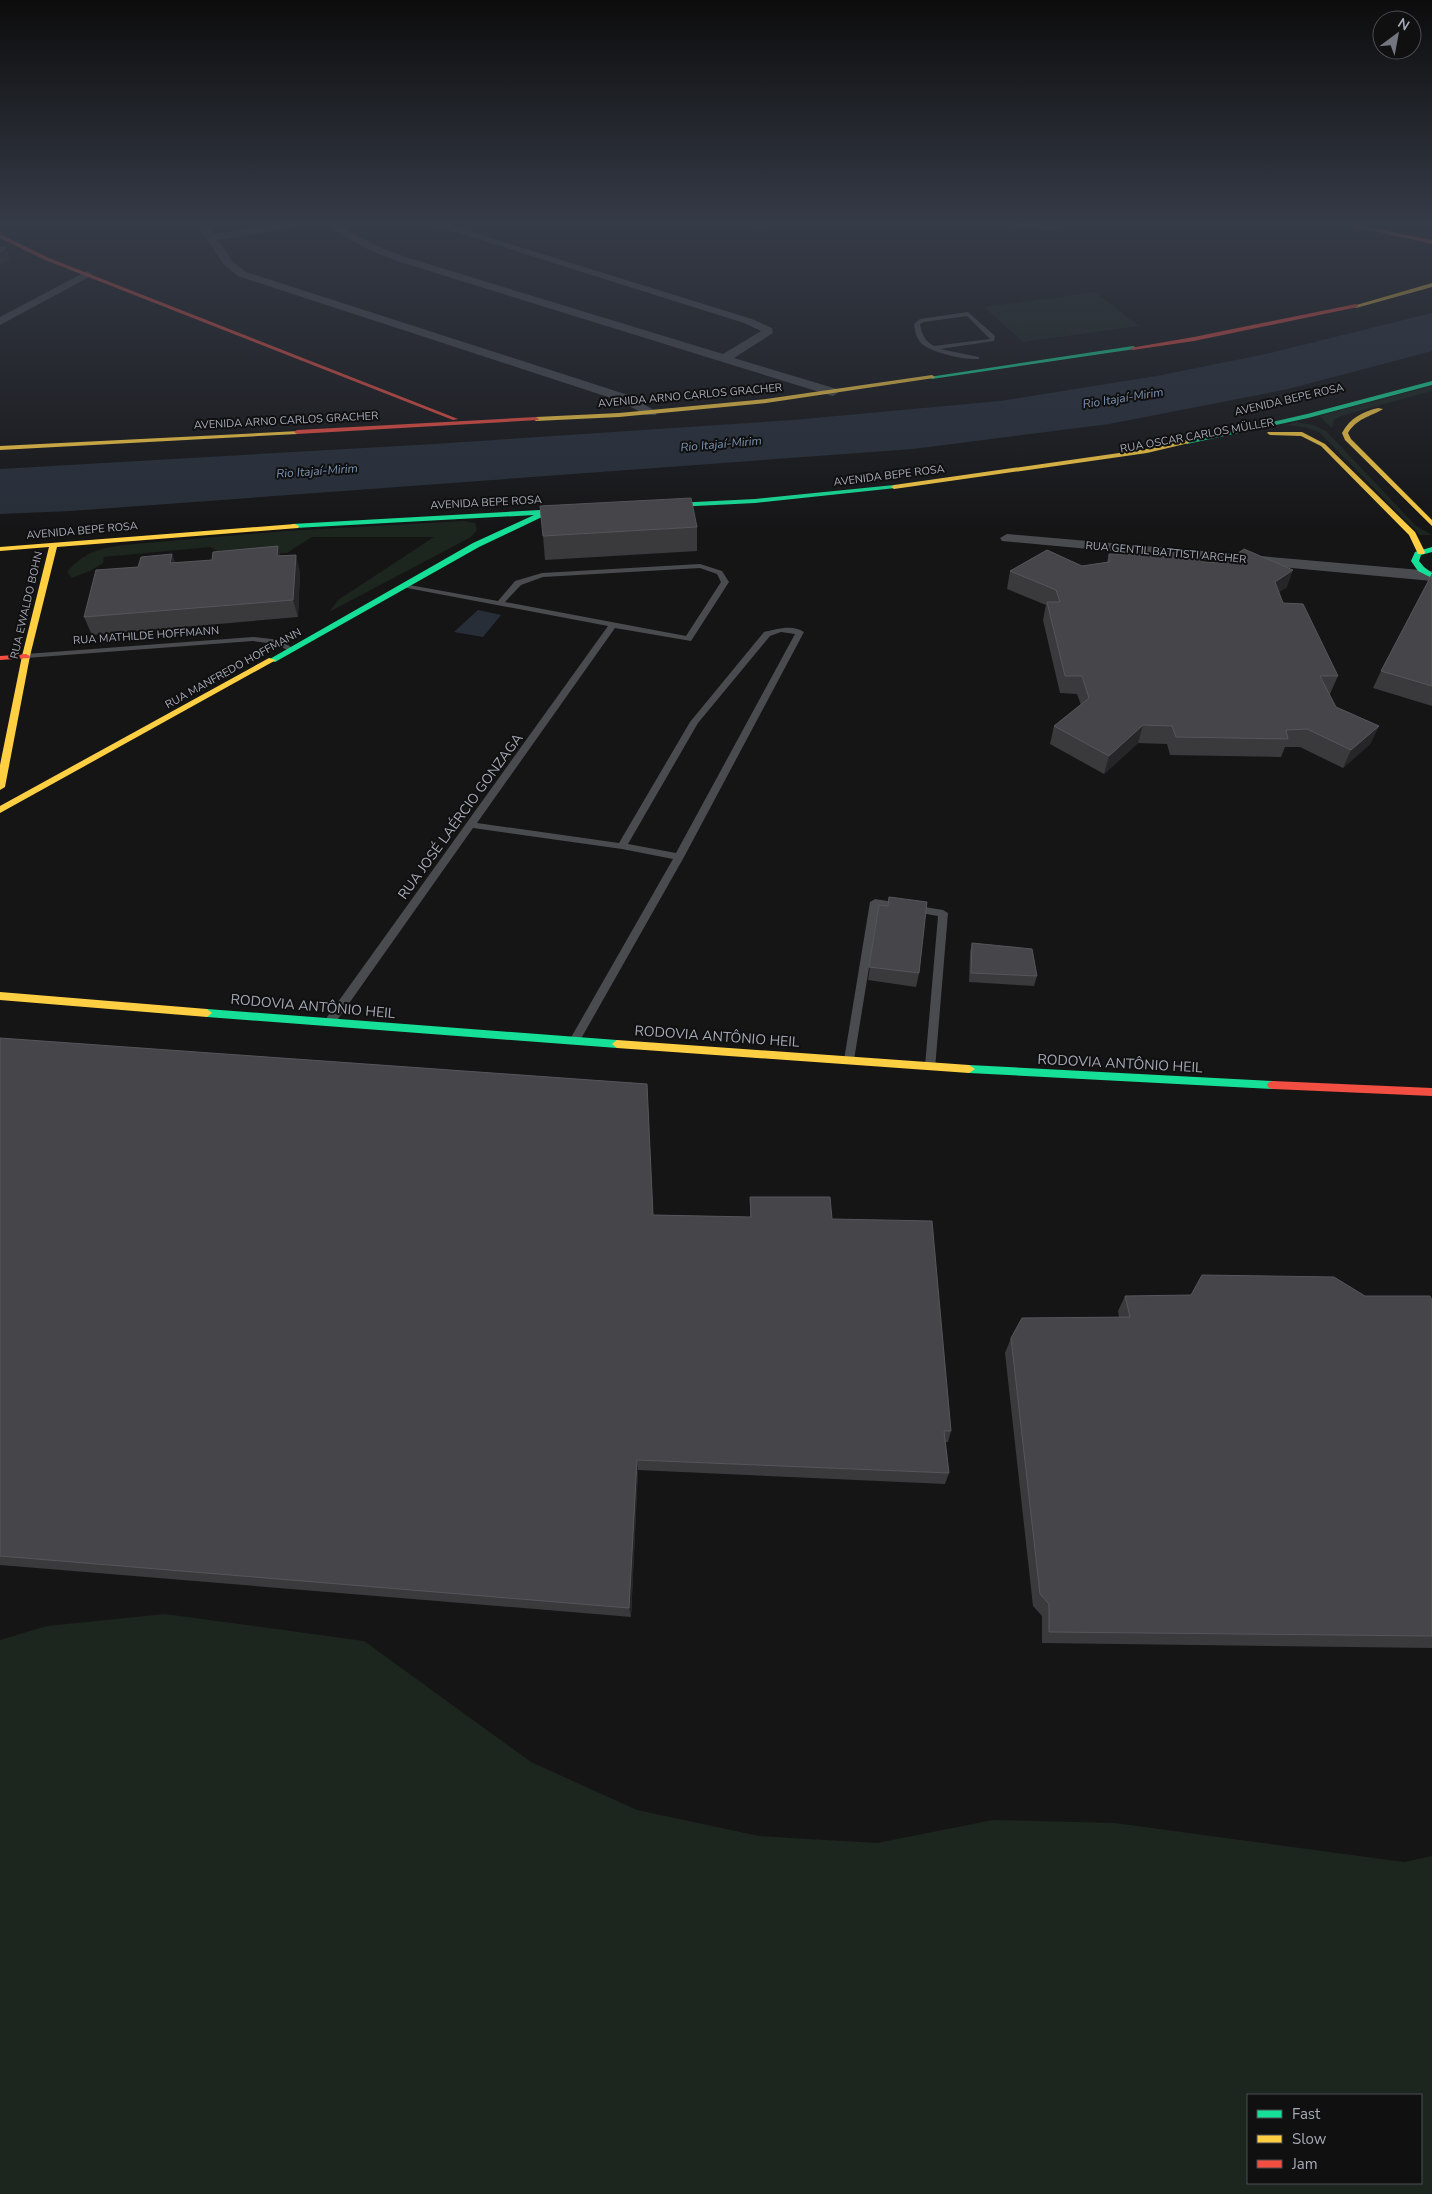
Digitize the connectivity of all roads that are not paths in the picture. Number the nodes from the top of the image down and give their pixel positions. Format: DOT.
graph roads {
  1 [pos="220,326"];
  2 [pos="403,326"];
  3 [pos="618,326"];
  4 [pos="761,326"];
  5 [pos="917,326"];
  6 [pos="981,326"];
  7 [pos="1259,326"];
  8 [pos="966,345"];
  9 [pos="932,348"];
  10 [pos="977,358"];
  11 [pos="723,359"];
  12 [pos="992,369"];
  13 [pos="1432,376"];
  14 [pos="1432,383"];
  15 [pos="832,392"];
  16 [pos="1432,395"];
  17 [pos="651,412"];
  18 [pos="1308,416"];
  19 [pos="465,423"];
  20 [pos="1321,423"];
  21 [pos="1236,424"];
  22 [pos="1332,433"];
  23 [pos="0,448"];
  24 [pos="1062,463"];
  25 [pos="1017,470"];
  26 [pos="639,507"];
  27 [pos="589,509"];
  28 [pos="550,511"];
  29 [pos="468,515"];
  30 [pos="1432,526"];
  31 [pos="1007,538"];
  32 [pos="476,545"];
  33 [pos="53,546"];
  34 [pos="0,549"];
  35 [pos="1423,555"];
  36 [pos="1385,572"];
  37 [pos="1432,576"];
  38 [pos="407,586"];
  39 [pos="501,602"];
  40 [pos="614,624"];
  41 [pos="291,650"];
  42 [pos="26,656"];
  43 [pos="0,658"];
  44 [pos="0,787"];
  45 [pos="0,810"];
  46 [pos="471,824"];
  47 [pos="622,846"];
  48 [pos="679,857"];
  49 [pos="0,996"];
  50 [pos="329,1023"];
  51 [pos="574,1041"];
  52 [pos="849,1060"];
  53 [pos="931,1066"];
  54 [pos="1432,1092"];
  1 -- 19 [label="main road"];
  2 -- 17 [label="street"];
  3 -- 11 [label="street"];
  4 -- 11 [label="street"];
  5 -- 9 [label="lane"];
  6 -- 8 [label="lane"];
  7 -- 12 [label="main road, AVENIDA ARNO CARLOS GRACHER"];
  8 -- 9 [label="lane"];
  8 -- 10 [label="lane"];
  9 -- 10 [label="lane"];
  10 -- 12 [label="lane"];
  11 -- 15 [label="street"];
  12 -- 15 [label="main road, AVENIDA ARNO CARLOS GRACHER"];
  13 -- 21 [label="main road, AVENIDA BEPE ROSA"];
  14 -- 18 [label="main road, AVENIDA BEPE ROSA"];
  15 -- 17 [label="main road, AVENIDA ARNO CARLOS GRACHER"];
  16 -- 30 [label="main road"];
  17 -- 19 [label="main road, AVENIDA ARNO CARLOS GRACHER"];
  18 -- 20 [label="main road, RUA OSCAR CARLOS MÜLLER"];
  18 -- 21 [label="main road, RUA OSCAR CARLOS MÜLLER"];
  18 -- 24 [label="main road, AVENIDA BEPE ROSA"];
  19 -- 23 [label="main road, AVENIDA ARNO CARLOS GRACHER"];
  21 -- 24 [label="main road, AVENIDA BEPE ROSA"];
  22 -- 30 [label="main road"];
  24 -- 25 [label="main road, AVENIDA BEPE ROSA"];
  25 -- 26 [label="main road, AVENIDA BEPE ROSA"];
  25 -- 35 [label="main road, RUA OSCAR CARLOS MÜLLER"];
  27 -- 28 [label="main road, AVENIDA BEPE ROSA"];
  28 -- 29 [label="main road, AVENIDA BEPE ROSA"];
  28 -- 32 [label="main road, RUA MANFREDO HOFFMANN"];
  29 -- 32 [label="main road, RUA MANFREDO HOFFMANN"];
  29 -- 33 [label="main road, AVENIDA BEPE ROSA"];
  31 -- 36 [label="street, RUA GENTIL BATTISTI ARCHER"];
  32 -- 38 [label="main road, RUA MANFREDO HOFFMANN"];
  33 -- 34 [label="main road, AVENIDA BEPE ROSA"];
  33 -- 42 [label="main road, RUA EWALDO BOHN"];
  35 -- 36 [label="street, RUA GENTIL BATTISTI ARCHER"];
  35 -- 37 [label="main road"];
  36 -- 37 [label="street, RUA GENTIL BATTISTI ARCHER"];
  38 -- 39 [label="lane"];
  38 -- 41 [label="main road, RUA MANFREDO HOFFMANN"];
  39 -- 40 [label="lane"];
  39 -- 40 [label="lane"];
  40 -- 46 [label="lane, RUA JOSÉ LAÉRCIO GONZAGA"];
  41 -- 42 [label="lane, RUA MATHILDE HOFFMANN"];
  41 -- 45 [label="main road, RUA MANFREDO HOFFMANN"];
  42 -- 43 [label="main road, RUA MATHILDE HOFFMANN"];
  42 -- 44 [label="main road, RUA EWALDO BOHN"];
  46 -- 47 [label="lane"];
  46 -- 50 [label="lane, RUA JOSÉ LAÉRCIO GONZAGA"];
  47 -- 48 [label="lane"];
  47 -- 48 [label="lane"];
  48 -- 51 [label="lane"];
  49 -- 50 [label="main road, RODOVIA ANTÔNIO HEIL"];
  50 -- 51 [label="main road, RODOVIA ANTÔNIO HEIL"];
  51 -- 52 [label="main road, RODOVIA ANTÔNIO HEIL"];
  52 -- 53 [label="main road, RODOVIA ANTÔNIO HEIL"];
  52 -- 53 [label="lane"];
  53 -- 54 [label="main road, RODOVIA ANTÔNIO HEIL"];
}
